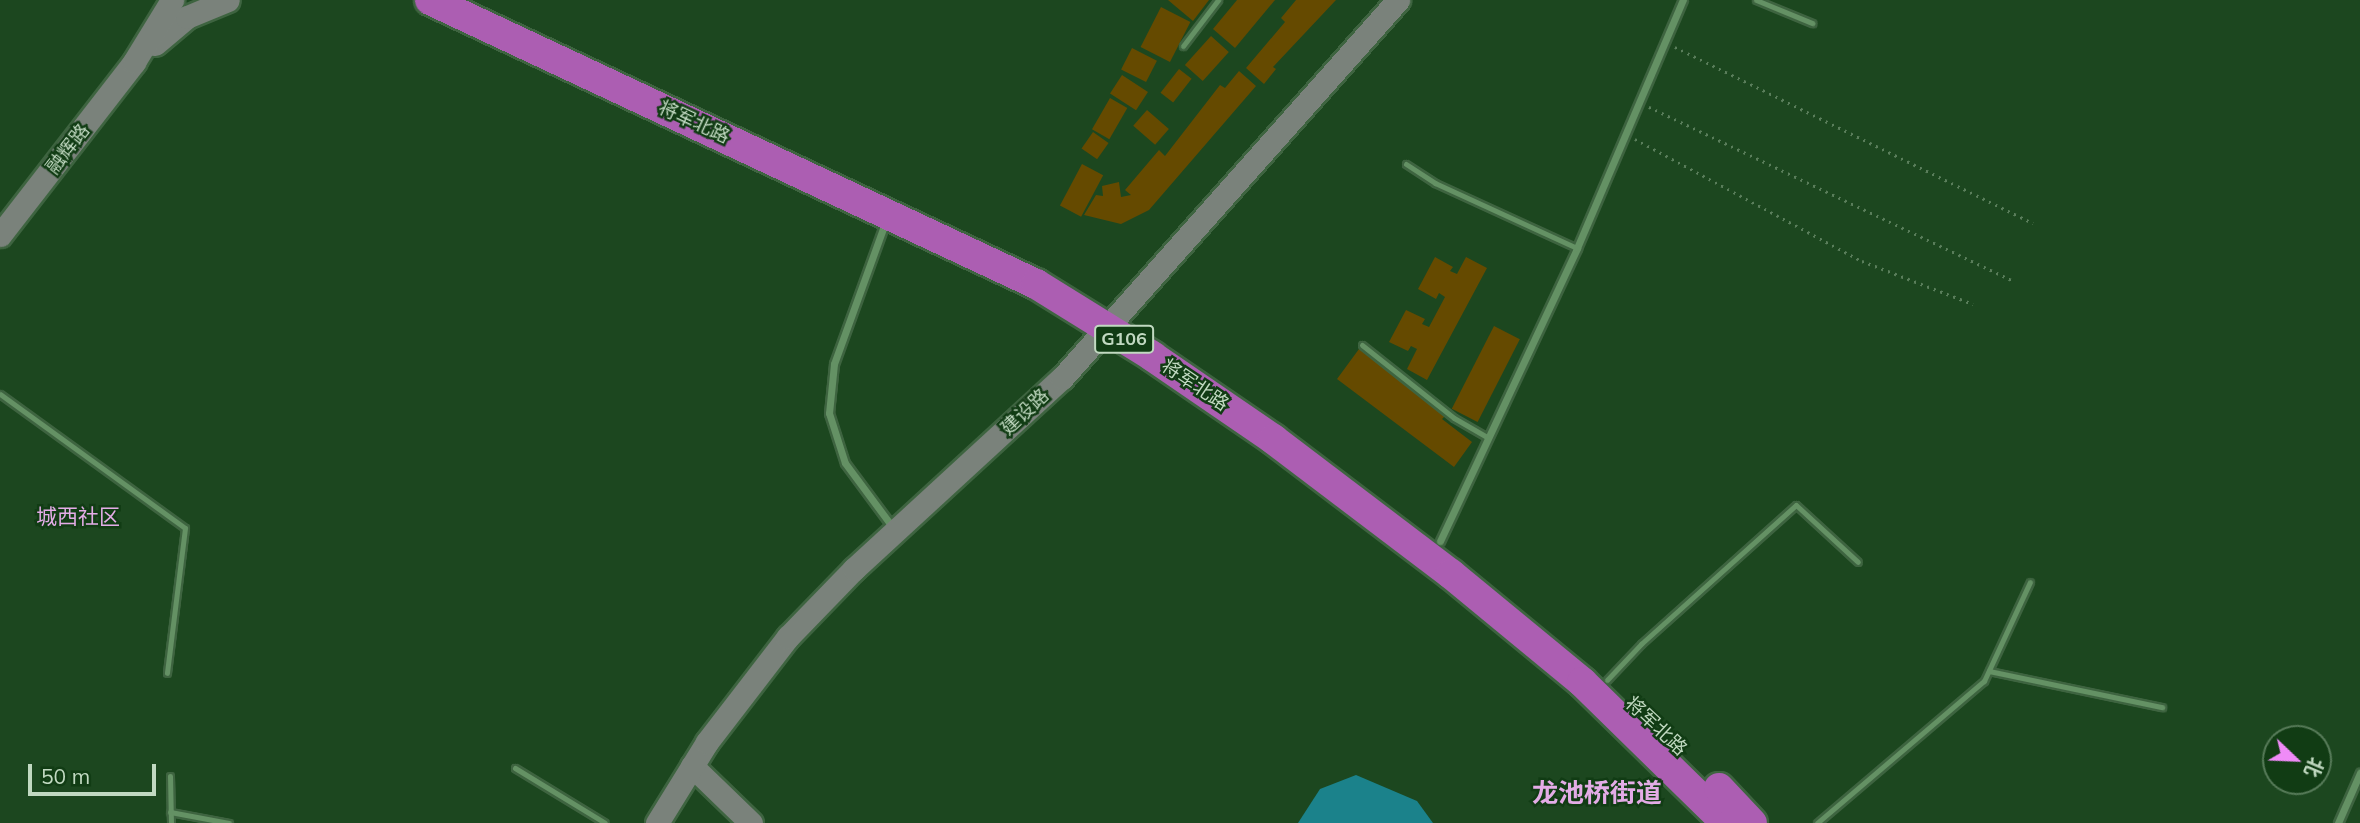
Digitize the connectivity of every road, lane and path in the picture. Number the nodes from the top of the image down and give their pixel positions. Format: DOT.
graph roads {
  1 [pos="172,0"];
  2 [pos="228,0"];
  3 [pos="430,0"];
  4 [pos="475,0"];
  5 [pos="1218,0"];
  6 [pos="1398,0"];
  7 [pos="1683,0"];
  8 [pos="1756,0"];
  9 [pos="1812,23"];
  10 [pos="1665,42"];
  11 [pos="1183,46"];
  12 [pos="134,62"];
  13 [pos="1639,102"];
  14 [pos="1626,134"];
  15 [pos="1406,164"];
  16 [pos="888,212"];
  17 [pos="2033,223"];
  18 [pos="0,235"];
  19 [pos="1577,248"];
  20 [pos="2012,280"];
  21 [pos="1973,304"];
  22 [pos="1113,321"];
  23 [pos="1362,345"];
  24 [pos="0,394"];
  25 [pos="1488,438"];
  26 [pos="895,531"];
  27 [pos="1440,541"];
  28 [pos="1858,562"];
  29 [pos="2030,582"];
  30 [pos="1989,671"];
  31 [pos="167,673"];
  32 [pos="1607,680"];
  33 [pos="2162,707"];
  34 [pos="692,766"];
  35 [pos="515,768"];
  36 [pos="2360,773"];
  37 [pos="170,776"];
  38 [pos="170,812"];
  39 [pos="171,823"];
  40 [pos="229,823"];
  41 [pos="605,823"];
  42 [pos="657,823"];
  43 [pos="751,823"];
  44 [pos="1726,823"];
  45 [pos="1752,823"];
  46 [pos="1817,823"];
  47 [pos="2338,823"];
  1 -- 12 [label="street"];
  2 -- 12 [label="street"];
  3 -- 16 [label="highway, 将军北路 / G106"];
  4 -- 22 [label="highway, 将军北路 / G106"];
  5 -- 11 [label="lane"];
  6 -- 22 [label="street, 建设路"];
  7 -- 10 [label="street"];
  8 -- 9 [label="lane"];
  10 -- 13 [label="street"];
  10 -- 17 [label="path"];
  12 -- 18 [label="street, 融辉路"];
  13 -- 14 [label="street"];
  13 -- 20 [label="path"];
  14 -- 19 [label="street"];
  14 -- 21 [label="path"];
  15 -- 19 [label="lane"];
  16 -- 22 [label="highway, 将军北路 / G106"];
  16 -- 26 [label="street"];
  19 -- 25 [label="street"];
  22 -- 26 [label="street, 建设路"];
  22 -- 27 [label="highway, 将军北路 / G106"];
  22 -- 44 [label="highway, 将军北路 / G106"];
  23 -- 25 [label="lane"];
  24 -- 31 [label="lane"];
  25 -- 27 [label="street"];
  26 -- 34 [label="street, 建设路"];
  27 -- 32 [label="highway, 将军北路 / G106"];
  28 -- 32 [label="lane"];
  29 -- 30 [label="lane"];
  30 -- 33 [label="lane"];
  30 -- 46 [label="lane"];
  32 -- 45 [label="highway, 将军北路 / G106"];
  34 -- 42 [label="street, 建设路"];
  34 -- 43 [label="street"];
  35 -- 41 [label="lane"];
  36 -- 47 [label="street"];
  37 -- 38 [label="lane"];
  38 -- 39 [label="lane"];
  38 -- 40 [label="lane"];
}
